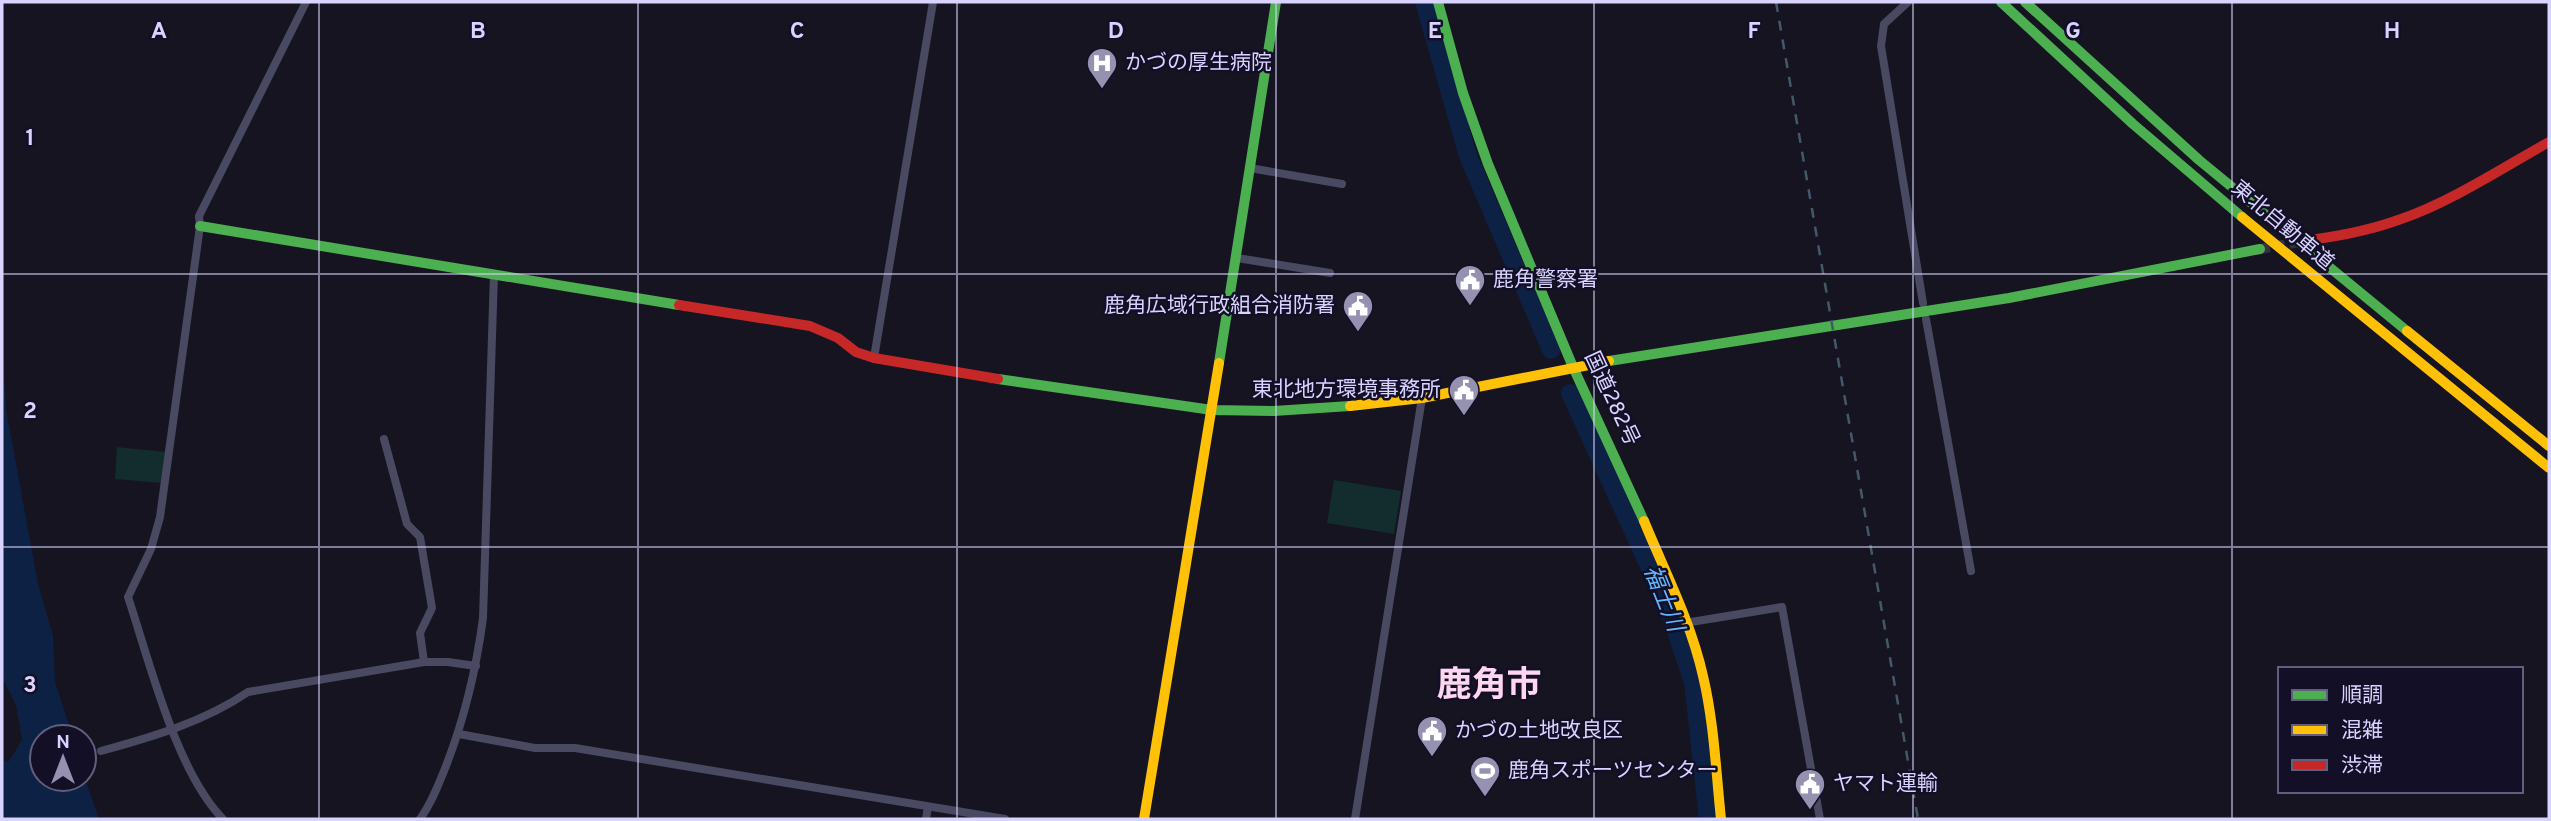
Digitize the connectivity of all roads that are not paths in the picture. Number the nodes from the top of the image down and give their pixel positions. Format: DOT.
graph roads {
  1 [pos="306,2"];
  2 [pos="933,2"];
  3 [pos="1276,2"];
  4 [pos="1438,2"];
  5 [pos="1909,2"];
  6 [pos="2001,2"];
  7 [pos="2025,2"];
  8 [pos="2549,142"];
  9 [pos="1250,168"];
  10 [pos="1342,184"];
  11 [pos="200,226"];
  12 [pos="2317,239"];
  13 [pos="2260,249"];
  14 [pos="1237,258"];
  15 [pos="1330,273"];
  16 [pos="494,274"];
  17 [pos="1923,303"];
  18 [pos="1926,319"];
  19 [pos="874,358"];
  20 [pos="1573,367"];
  21 [pos="1422,398"];
  22 [pos="1212,410"];
  23 [pos="384,439"];
  24 [pos="2549,446"];
  25 [pos="2549,468"];
  26 [pos="1971,571"];
  27 [pos="1685,623"];
  28 [pos="424,662"];
  29 [pos="476,666"];
  30 [pos="173,730"];
  31 [pos="459,734"];
  32 [pos="101,751"];
  33 [pos="928,807"];
  34 [pos="223,819"];
  35 [pos="420,819"];
  36 [pos="926,819"];
  37 [pos="1005,819"];
  38 [pos="1144,819"];
  39 [pos="1355,819"];
  40 [pos="1721,819"];
  41 [pos="1820,819"];
  1 -- 11 [label="street"];
  2 -- 19 [label="street"];
  3 -- 9 [label="main road"];
  4 -- 20 [label="main road, 国道282号"];
  5 -- 17 [label="street"];
  6 -- 25 [label="main road, 東北自動車道"];
  7 -- 24 [label="main road, 東北自動車道"];
  8 -- 12 [label="main road"];
  9 -- 10 [label="street"];
  9 -- 14 [label="main road"];
  11 -- 16 [label="main road"];
  11 -- 30 [label="street"];
  13 -- 20 [label="main road"];
  14 -- 15 [label="street"];
  14 -- 22 [label="main road"];
  16 -- 19 [label="main road"];
  16 -- 29 [label="street"];
  18 -- 26 [label="street"];
  19 -- 22 [label="main road"];
  20 -- 21 [label="main road"];
  20 -- 27 [label="main road, 国道282号"];
  21 -- 22 [label="main road"];
  21 -- 39 [label="street"];
  22 -- 38 [label="main road"];
  23 -- 28 [label="street"];
  27 -- 40 [label="main road, 国道282号"];
  27 -- 41 [label="street"];
  28 -- 29 [label="street"];
  28 -- 30 [label="street"];
  29 -- 31 [label="street"];
  30 -- 32 [label="street"];
  30 -- 34 [label="street"];
  31 -- 33 [label="street"];
  31 -- 35 [label="street"];
  33 -- 36 [label="street"];
  33 -- 37 [label="street"];
}
